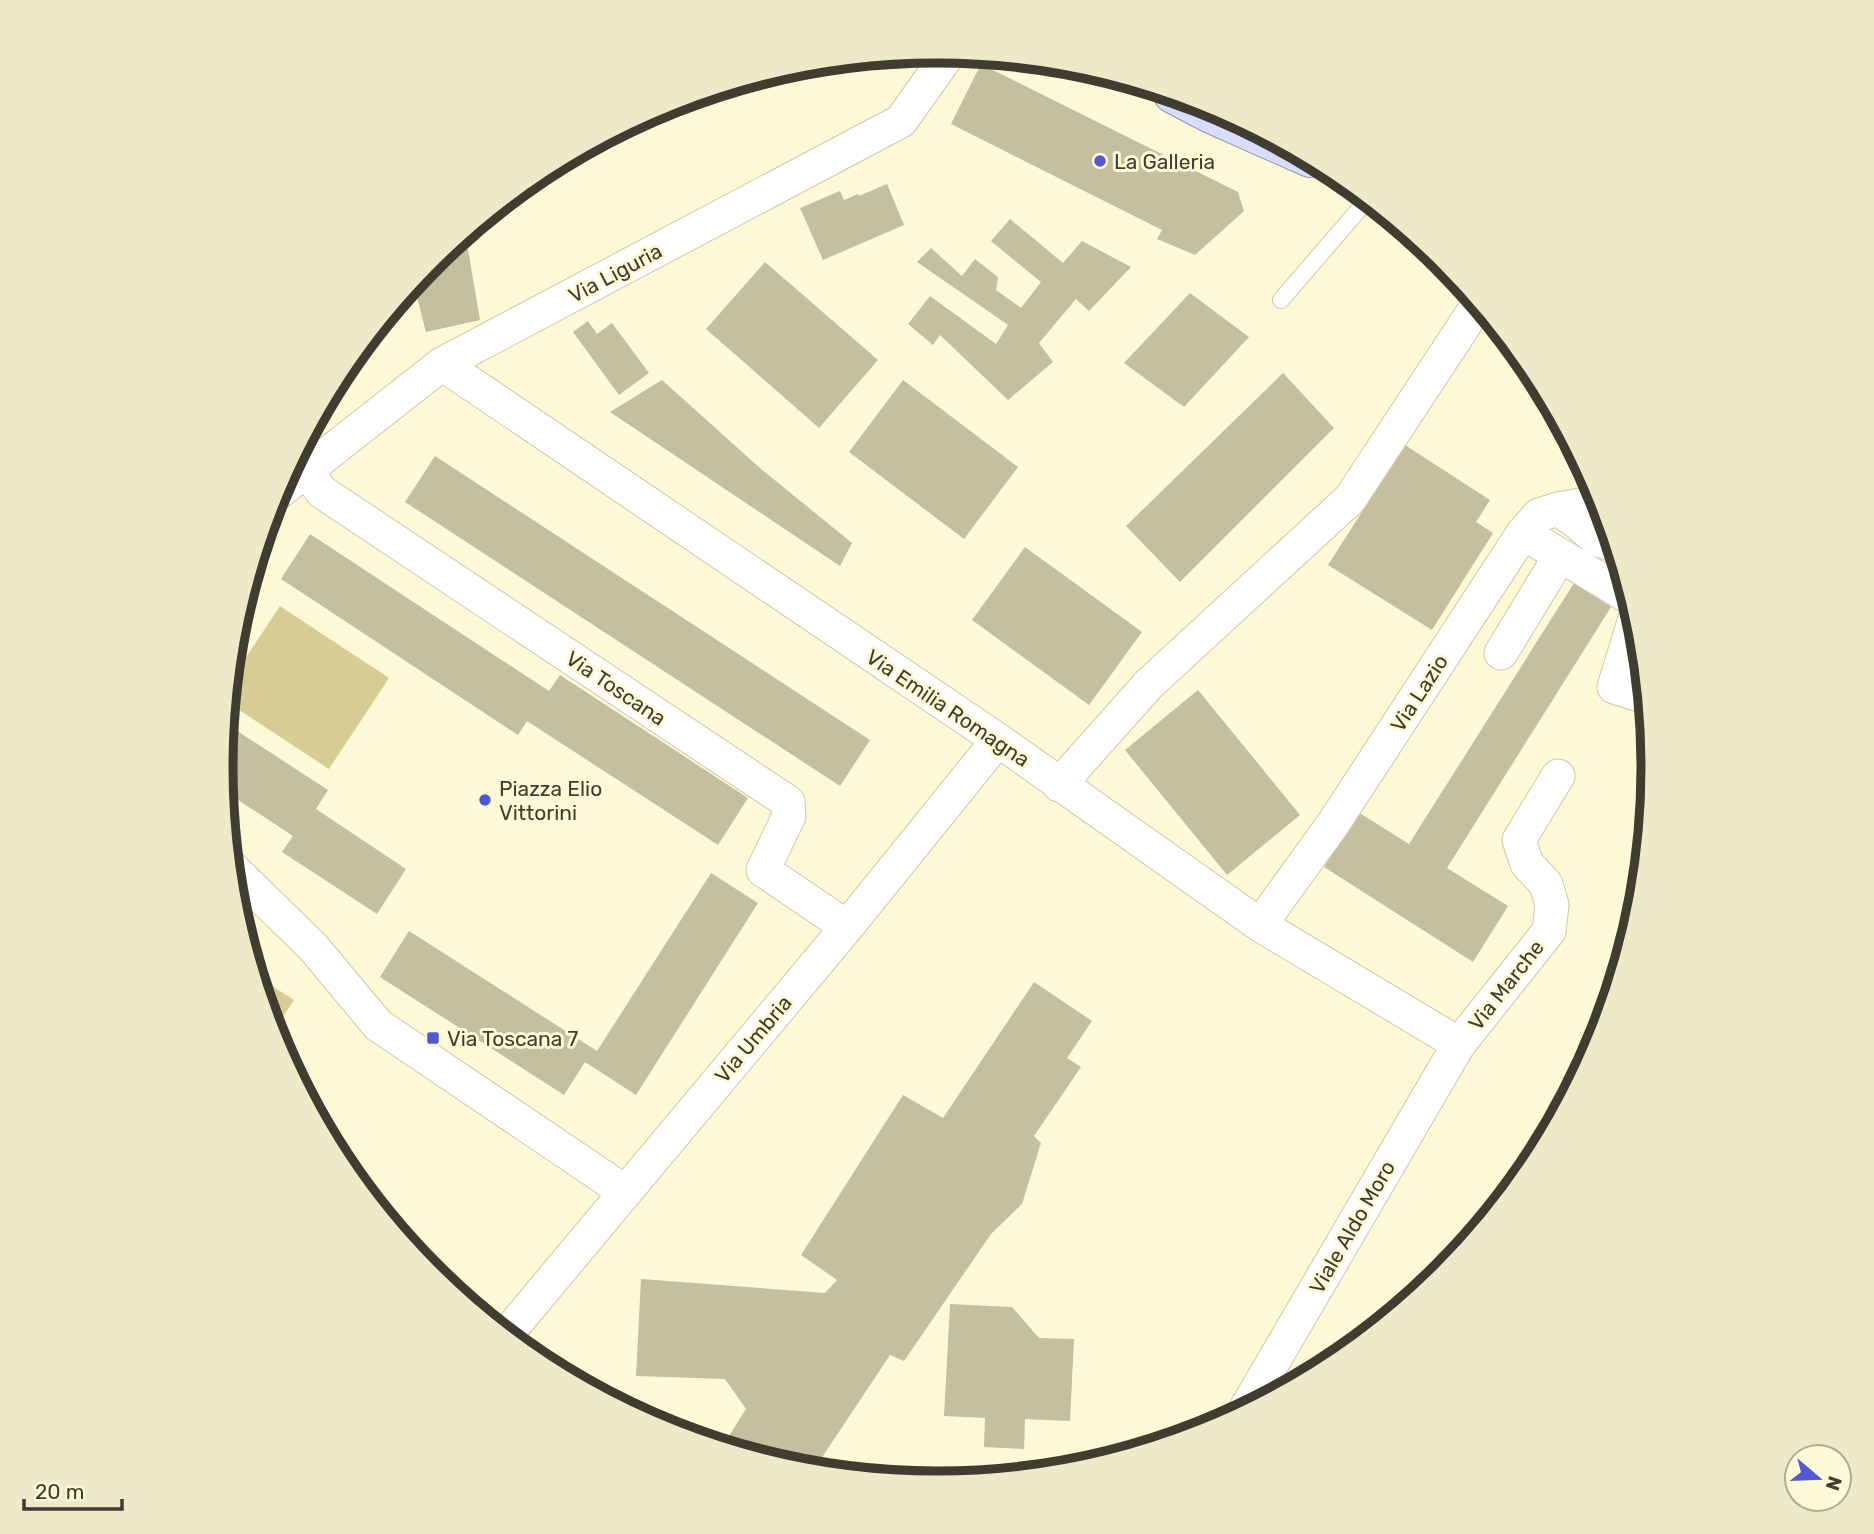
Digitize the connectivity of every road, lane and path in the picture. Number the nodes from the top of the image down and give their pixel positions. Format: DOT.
graph roads {
  1 [pos="942,63"];
  2 [pos="1362,206"];
  3 [pos="1281,300"];
  4 [pos="1473,312"];
  5 [pos="442,365"];
  6 [pos="306,471"];
  7 [pos="296,479"];
  8 [pos="1590,505"];
  9 [pos="1558,509"];
  10 [pos="1522,533"];
  11 [pos="1604,542"];
  12 [pos="1560,556"];
  13 [pos="1618,590"];
  14 [pos="1629,639"];
  15 [pos="1501,653"];
  16 [pos="1637,694"];
  17 [pos="998,740"];
  18 [pos="1558,776"];
  19 [pos="1059,785"];
  20 [pos="242,878"];
  21 [pos="1260,925"];
  22 [pos="847,927"];
  23 [pos="1460,1044"];
  24 [pos="624,1191"];
  25 [pos="511,1328"];
  26 [pos="1254,1395"];
  1 -- 5 [label="street, Via Liguria"];
  2 -- 3 [label="lane"];
  4 -- 19 [label="street"];
  5 -- 6 [label="street, Via Liguria"];
  5 -- 17 [label="street, Via Emilia Romagna"];
  6 -- 7 [label="street, Via Liguria"];
  6 -- 22 [label="street, Via Toscana"];
  8 -- 9 [label="street, Via Lazio"];
  9 -- 10 [label="street, Via Lazio"];
  9 -- 11 [label="street"];
  10 -- 12 [label="street"];
  10 -- 21 [label="street, Via Lazio"];
  12 -- 13 [label="street"];
  12 -- 15 [label="street"];
  14 -- 16 [label="street"];
  17 -- 19 [label="street, Via Emilia Romagna"];
  17 -- 22 [label="street, Via Umbria"];
  18 -- 23 [label="street, Via Marche"];
  19 -- 21 [label="street, Via Emilia Romagna"];
  20 -- 24 [label="street"];
  21 -- 23 [label="street, Via Emilia Romagna"];
  22 -- 24 [label="street, Via Umbria"];
  23 -- 26 [label="street, Viale Aldo Moro"];
  24 -- 25 [label="street, Via Umbria"];
}
